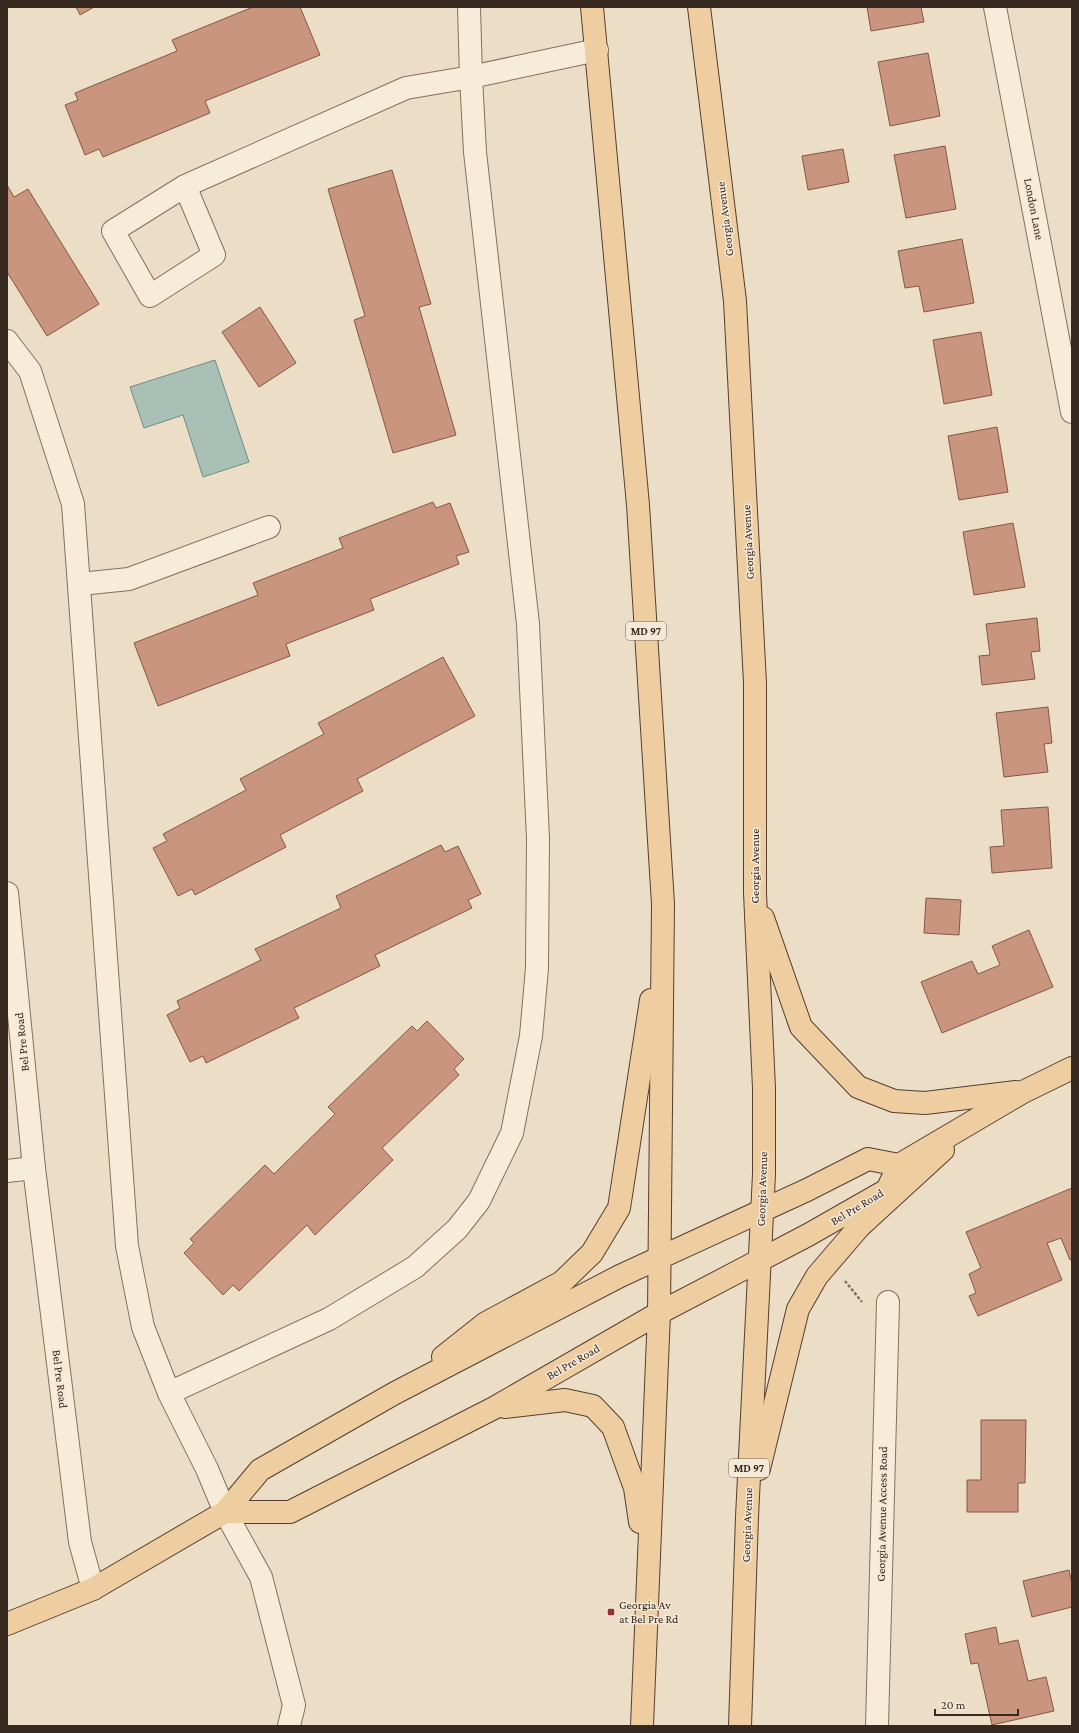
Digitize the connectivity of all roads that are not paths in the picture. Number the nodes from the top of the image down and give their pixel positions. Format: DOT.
graph roads {
  1 [pos="469,7"];
  2 [pos="592,7"];
  3 [pos="699,7"];
  4 [pos="996,7"];
  5 [pos="597,50"];
  6 [pos="471,77"];
  7 [pos="185,186"];
  8 [pos="7,342"];
  9 [pos="1072,412"];
  10 [pos="269,527"];
  11 [pos="80,584"];
  12 [pos="7,893"];
  13 [pos="754,893"];
  14 [pos="663,920"];
  15 [pos="1072,1068"];
  16 [pos="1023,1092"];
  17 [pos="976,1120"];
  18 [pos="899,1165"];
  19 [pos="34,1168"];
  20 [pos="7,1171"];
  21 [pos="762,1210"];
  22 [pos="660,1257"];
  23 [pos="759,1260"];
  24 [pos="888,1302"];
  25 [pos="659,1313"];
  26 [pos="169,1393"];
  27 [pos="395,1393"];
  28 [pos="494,1408"];
  29 [pos="225,1512"];
  30 [pos="747,1517"];
  31 [pos="648,1582"];
  32 [pos="93,1589"];
  33 [pos="7,1624"];
  34 [pos="289,1726"];
  35 [pos="642,1726"];
  36 [pos="740,1726"];
  37 [pos="877,1726"];
  1 -- 6 [label="street"];
  2 -- 5 [label="main road, MD 97"];
  3 -- 13 [label="main road, Georgia Avenue / MD 97"];
  4 -- 9 [label="street, London Lane"];
  5 -- 6 [label="street"];
  5 -- 14 [label="main road, MD 97"];
  6 -- 7 [label="street"];
  6 -- 26 [label="street"];
  7 -- 7 [label="street"];
  8 -- 11 [label="street"];
  10 -- 11 [label="street"];
  11 -- 26 [label="street"];
  12 -- 19 [label="street, Bel Pre Road"];
  13 -- 16 [label="main road"];
  13 -- 21 [label="main road, Georgia Avenue / MD 97"];
  14 -- 22 [label="main road, MD 97"];
  14 -- 27 [label="main road"];
  15 -- 16 [label="main road"];
  16 -- 17 [label="main road"];
  17 -- 18 [label="main road"];
  17 -- 30 [label="main road"];
  18 -- 21 [label="main road"];
  18 -- 23 [label="main road, Bel Pre Road"];
  19 -- 20 [label="street"];
  19 -- 32 [label="street, Bel Pre Road"];
  21 -- 22 [label="main road"];
  21 -- 23 [label="main road, Georgia Avenue / MD 97"];
  22 -- 25 [label="main road, MD 97"];
  22 -- 27 [label="main road"];
  23 -- 25 [label="main road, Bel Pre Road"];
  23 -- 30 [label="main road, Georgia Avenue / MD 97"];
  24 -- 37 [label="street, Georgia Avenue Access Road"];
  25 -- 28 [label="main road, Bel Pre Road"];
  25 -- 31 [label="main road, MD 97"];
  26 -- 29 [label="street"];
  27 -- 29 [label="main road"];
  28 -- 29 [label="main road, Bel Pre Road"];
  28 -- 31 [label="main road"];
  29 -- 32 [label="main road"];
  29 -- 34 [label="street"];
  30 -- 36 [label="main road, Georgia Avenue / MD 97"];
  31 -- 35 [label="main road, MD 97"];
  32 -- 33 [label="main road"];
}
